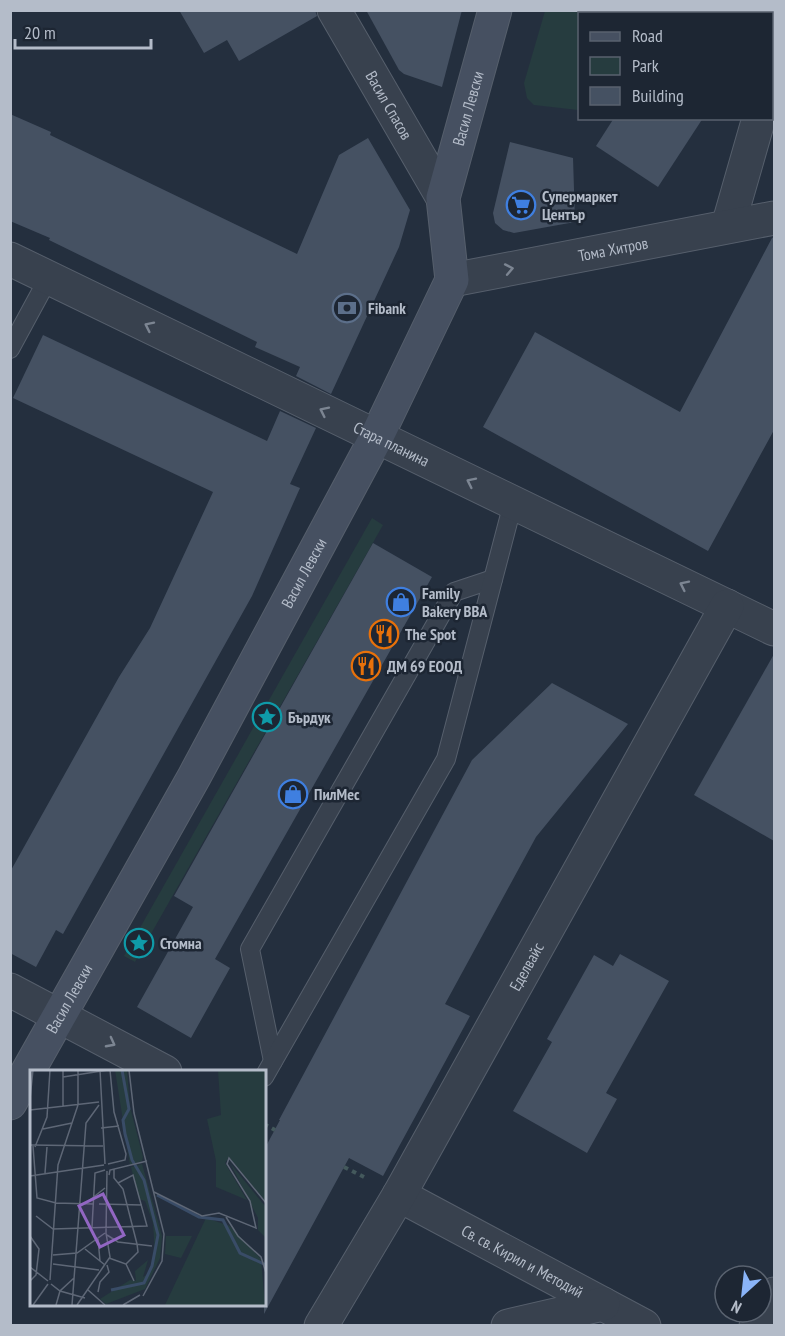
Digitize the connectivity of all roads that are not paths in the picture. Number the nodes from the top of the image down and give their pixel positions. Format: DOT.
graph roads {
  1 [pos="334,10"];
  2 [pos="495,10"];
  3 [pos="758,120"];
  4 [pos="443,198"];
  5 [pos="774,218"];
  6 [pos="728,226"];
  7 [pos="10,259"];
  8 [pos="49,277"];
  9 [pos="452,280"];
  10 [pos="10,349"];
  11 [pos="377,436"];
  12 [pos="513,502"];
  13 [pos="493,579"];
  14 [pos="727,606"];
  15 [pos="774,629"];
  16 [pos="10,990"];
  17 [pos="59,1016"];
  18 [pos="273,1061"];
  19 [pos="161,1070"];
  20 [pos="266,1073"];
  21 [pos="10,1102"];
  22 [pos="399,1195"];
  23 [pos="774,1294"];
  24 [pos="603,1304"];
  25 [pos="511,1325"];
  26 [pos="321,1326"];
  27 [pos="644,1326"];
  28 [pos="756,1326"];
  1 -- 4 [label="street, Васил Спасов"];
  2 -- 4 [label="street, Васил Левски"];
  3 -- 6 [label="street"];
  4 -- 9 [label="street, Васил Левски"];
  5 -- 6 [label="street, Тома Хитров"];
  9 -- 6 [label="street, Тома Хитров, one-way"];
  7 -- 8 [label="street, Стара планина"];
  8 -- 10 [label="lane"];
  11 -- 8 [label="street, Стара планина, one-way"];
  9 -- 11 [label="street, Васил Левски"];
  12 -- 11 [label="street, Стара планина, one-way"];
  11 -- 17 [label="street, Васил Левски"];
  12 -- 13 [label="lane"];
  14 -- 12 [label="street, Стара планина, one-way"];
  13 -- 18 [label="lane"];
  13 -- 18 [label="lane"];
  14 -- 15 [label="street, Стара планина"];
  14 -- 22 [label="street, Еделвайс"];
  16 -- 17 [label="street"];
  17 -- 19 [label="street, one-way"];
  17 -- 21 [label="street, Васил Левски"];
  18 -- 20 [label="lane"];
  22 -- 24 [label="street, Св. св. Кирил и Методий"];
  22 -- 26 [label="street, Еделвайс"];
  23 -- 28 [label="street"];
  24 -- 25 [label="street"];
  24 -- 27 [label="street, Св. св. Кирил и Методий"];
}
